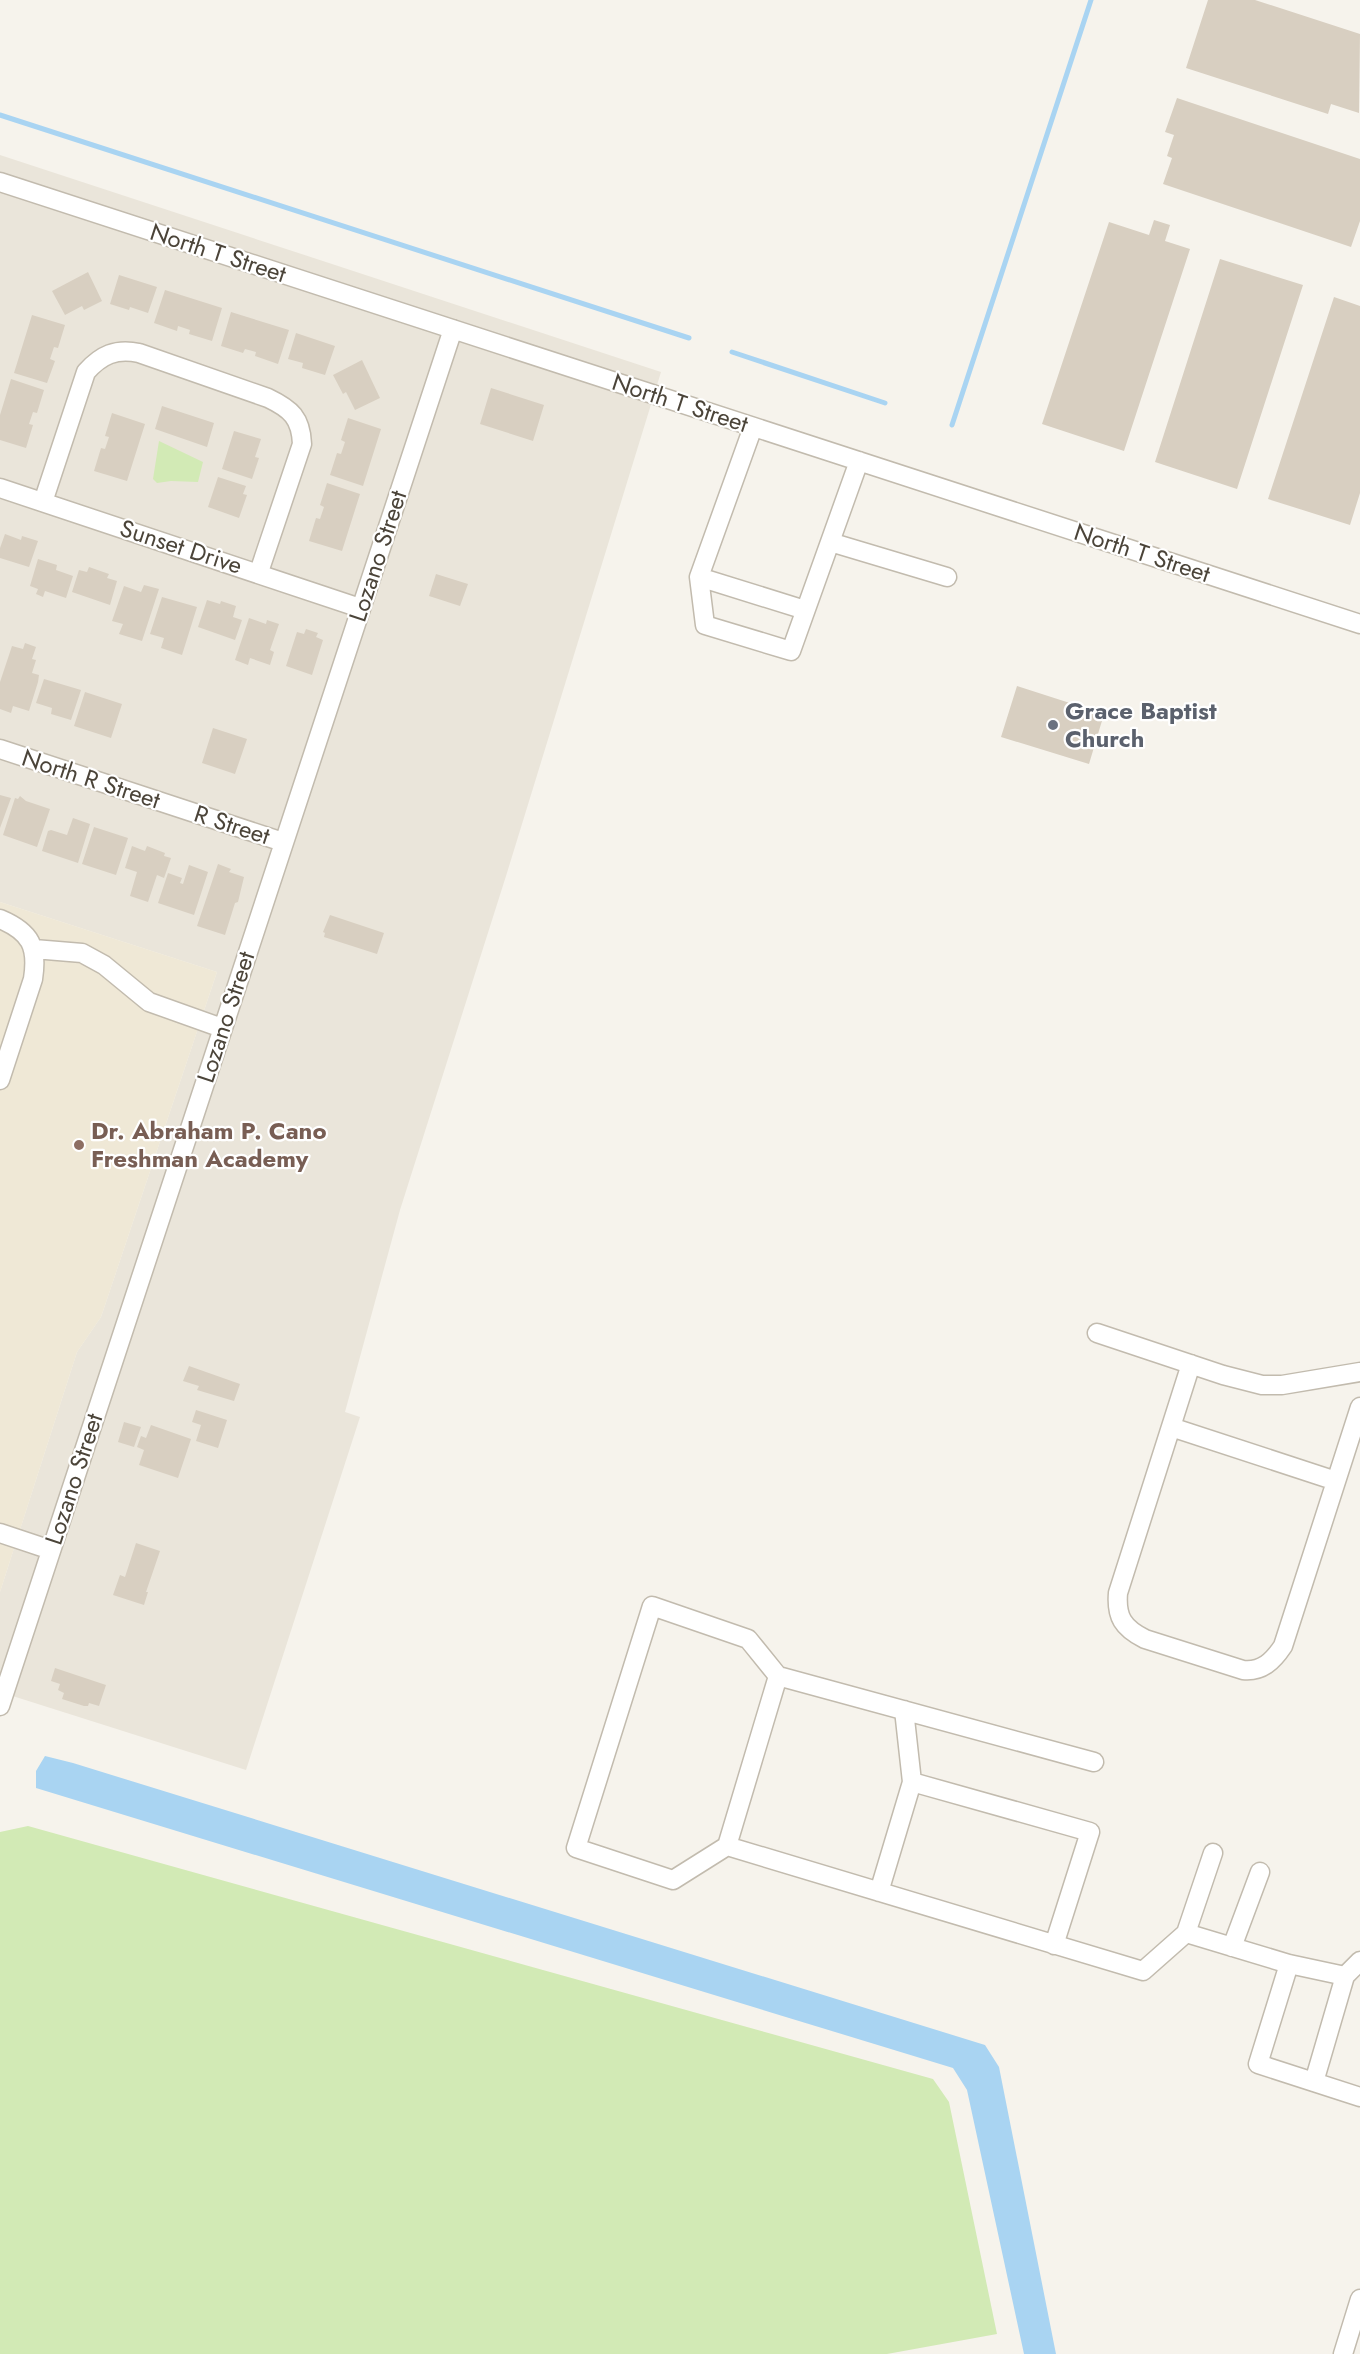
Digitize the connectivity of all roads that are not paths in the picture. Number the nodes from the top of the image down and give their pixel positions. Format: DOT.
graph roads {
  1 [pos="0,182"];
  2 [pos="453,329"];
  3 [pos="753,426"];
  4 [pos="859,461"];
  5 [pos="0,488"];
  6 [pos="43,502"];
  7 [pos="830,542"];
  8 [pos="259,572"];
  9 [pos="699,577"];
  10 [pos="946,577"];
  11 [pos="360,608"];
  12 [pos="805,610"];
  13 [pos="1360,624"];
  14 [pos="0,749"];
  15 [pos="181,808"];
  16 [pos="283,842"];
  17 [pos="0,919"];
  18 [pos="34,949"];
  19 [pos="222,1028"];
  20 [pos="0,1080"];
  21 [pos="1097,1333"];
  22 [pos="1191,1364"];
  23 [pos="1360,1371"];
  24 [pos="1360,1407"];
  25 [pos="1171,1427"];
  26 [pos="1336,1481"];
  27 [pos="0,1533"];
  28 [pos="51,1550"];
  29 [pos="5,1672"];
  30 [pos="778,1676"];
  31 [pos="0,1706"];
  32 [pos="904,1710"];
  33 [pos="1094,1762"];
  34 [pos="912,1782"];
  35 [pos="727,1846"];
  36 [pos="1213,1853"];
  37 [pos="1260,1872"];
  38 [pos="879,1892"];
  39 [pos="1186,1933"];
  40 [pos="1054,1945"];
  41 [pos="1232,1947"];
  42 [pos="1360,1961"];
  43 [pos="1289,1964"];
  44 [pos="1345,1976"];
  45 [pos="1314,2082"];
  46 [pos="1360,2097"];
  47 [pos="1360,2300"];
  48 [pos="1342,2354"];
  1 -- 2 [label="street, North T Street"];
  2 -- 3 [label="street, North T Street"];
  2 -- 11 [label="street, Lozano Street"];
  3 -- 4 [label="street, North T Street"];
  3 -- 9 [label="street"];
  4 -- 7 [label="street"];
  4 -- 13 [label="street, North T Street"];
  5 -- 6 [label="street, Sunset Drive"];
  6 -- 8 [label="street, Sunset Drive"];
  6 -- 8 [label="street"];
  7 -- 10 [label="street"];
  7 -- 12 [label="street"];
  8 -- 11 [label="street, Sunset Drive"];
  9 -- 12 [label="street"];
  9 -- 12 [label="street"];
  11 -- 16 [label="street, Lozano Street"];
  14 -- 15 [label="street, North R Street"];
  15 -- 16 [label="street, R Street"];
  16 -- 19 [label="street, Lozano Street"];
  17 -- 18 [label="street"];
  18 -- 19 [label="street"];
  18 -- 20 [label="street"];
  19 -- 28 [label="street, Lozano Street"];
  21 -- 22 [label="street"];
  22 -- 23 [label="street"];
  22 -- 25 [label="street"];
  24 -- 26 [label="street"];
  25 -- 26 [label="street"];
  25 -- 26 [label="street"];
  27 -- 28 [label="street"];
  28 -- 29 [label="street, Lozano Street"];
  29 -- 31 [label="street, Lozano Street"];
  30 -- 32 [label="street"];
  30 -- 35 [label="street"];
  30 -- 35 [label="street"];
  32 -- 33 [label="street"];
  32 -- 34 [label="street"];
  34 -- 38 [label="street"];
  34 -- 40 [label="street"];
  35 -- 38 [label="street"];
  36 -- 39 [label="street"];
  37 -- 41 [label="street"];
  38 -- 40 [label="street"];
  39 -- 40 [label="street"];
  39 -- 41 [label="street"];
  41 -- 43 [label="street"];
  42 -- 44 [label="street"];
  43 -- 44 [label="street"];
  43 -- 45 [label="street"];
  44 -- 45 [label="street"];
  45 -- 46 [label="street"];
  47 -- 48 [label="street"];
}
